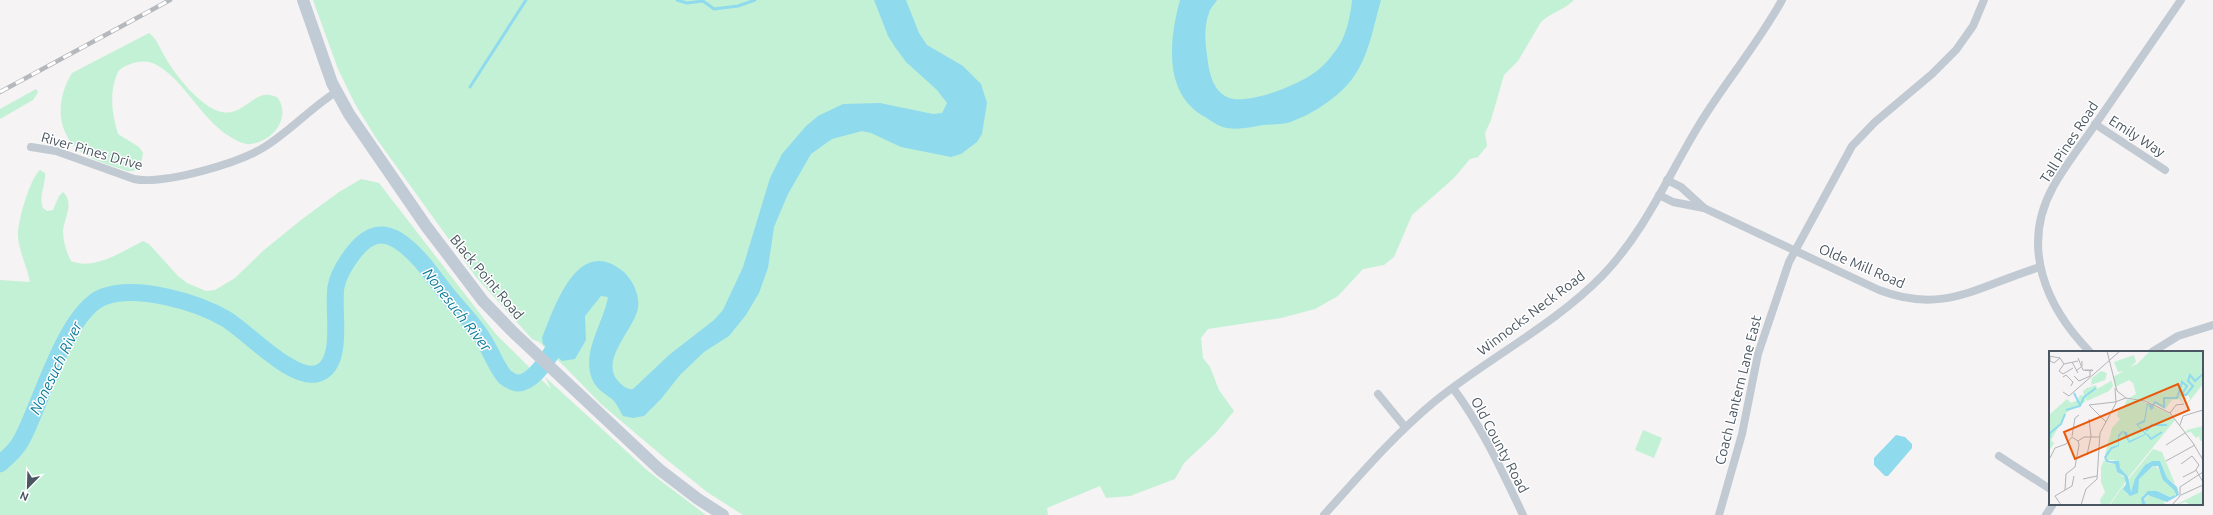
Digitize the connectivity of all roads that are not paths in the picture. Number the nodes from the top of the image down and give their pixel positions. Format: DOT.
graph roads {
  1 [pos="303,0"];
  2 [pos="1782,0"];
  3 [pos="1984,0"];
  4 [pos="2182,0"];
  5 [pos="336,92"];
  6 [pos="2095,124"];
  7 [pos="31,147"];
  8 [pos="2164,170"];
  9 [pos="1668,180"];
  10 [pos="1659,195"];
  11 [pos="1704,208"];
  12 [pos="1794,251"];
  13 [pos="2040,267"];
  14 [pos="2213,325"];
  15 [pos="2089,351"];
  16 [pos="2154,351"];
  17 [pos="1453,388"];
  18 [pos="1378,394"];
  19 [pos="1405,427"];
  20 [pos="1999,456"];
  21 [pos="2049,488"];
  22 [pos="2052,505"];
  23 [pos="723,515"];
  24 [pos="1324,515"];
  25 [pos="1522,515"];
  26 [pos="1719,515"];
  27 [pos="2046,515"];
  1 -- 5 [label="main road, Black Point Road"];
  2 -- 9 [label="street, Winnocks Neck Road"];
  3 -- 12 [label="street, Coach Lantern Lane East"];
  4 -- 6 [label="street, Tall Pines Road"];
  5 -- 7 [label="street, River Pines Drive"];
  5 -- 23 [label="main road, Black Point Road"];
  6 -- 8 [label="street, Emily Way"];
  6 -- 13 [label="street, Tall Pines Road"];
  9 -- 10 [label="street, Winnocks Neck Road"];
  9 -- 11 [label="street, Olde Mill Road"];
  10 -- 11 [label="street, Olde Mill Road"];
  10 -- 17 [label="street, Winnocks Neck Road"];
  11 -- 12 [label="street, Olde Mill Road"];
  12 -- 13 [label="street, Olde Mill Road"];
  12 -- 26 [label="street, Coach Lantern Lane East"];
  13 -- 15 [label="street, Tall Pines Road"];
  14 -- 16 [label="street"];
  17 -- 19 [label="street, Winnocks Neck Road"];
  17 -- 25 [label="street, Old County Road"];
  18 -- 19 [label="street"];
  19 -- 24 [label="street, Winnocks Neck Road"];
  20 -- 21 [label="street"];
  22 -- 27 [label="street"];
}
